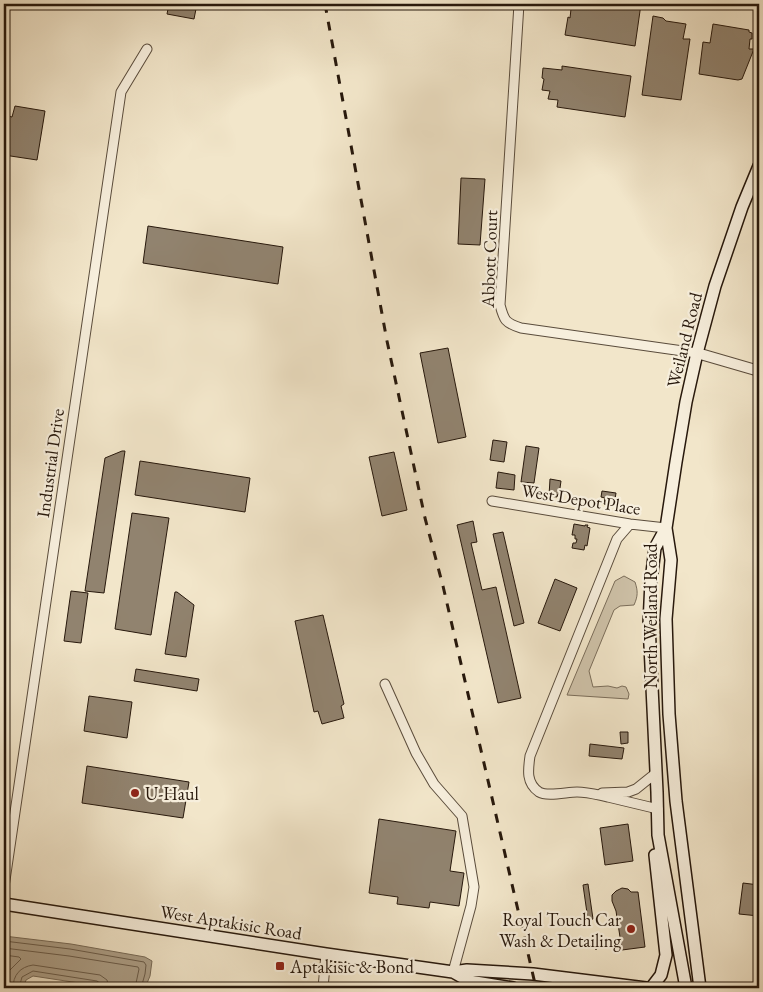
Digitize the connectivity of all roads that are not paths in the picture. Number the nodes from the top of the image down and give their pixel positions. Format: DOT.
graph roads {
  1 [pos="519,4"];
  2 [pos="147,49"];
  3 [pos="759,166"];
  4 [pos="697,353"];
  5 [pos="759,371"];
  6 [pos="492,501"];
  7 [pos="630,524"];
  8 [pos="666,528"];
  9 [pos="385,684"];
  10 [pos="656,773"];
  11 [pos="590,793"];
  12 [pos="658,809"];
  13 [pos="4,887"];
  14 [pos="4,904"];
  15 [pos="326,954"];
  16 [pos="453,972"];
  17 [pos="323,988"];
  18 [pos="513,988"];
  19 [pos="646,988"];
  20 [pos="651,988"];
  21 [pos="686,988"];
  22 [pos="700,988"];
  1 -- 4 [label="street, Abbott Court"];
  2 -- 13 [label="street, Industrial Drive"];
  3 -- 4 [label="main road, Weiland Road"];
  4 -- 5 [label="street"];
  4 -- 8 [label="main road, Weiland Road"];
  6 -- 7 [label="street, West Depot Place"];
  7 -- 8 [label="street, West Depot Place"];
  7 -- 11 [label="street"];
  8 -- 10 [label="main road, North Weiland Road"];
  8 -- 22 [label="main road, North Weiland Road"];
  9 -- 16 [label="street"];
  10 -- 11 [label="street"];
  10 -- 12 [label="main road, North Weiland Road"];
  11 -- 12 [label="street"];
  12 -- 20 [label="main road"];
  12 -- 21 [label="main road, North Weiland Road"];
  14 -- 15 [label="main road, West Aptakisic Road"];
  15 -- 16 [label="main road, West Aptakisic Road"];
  15 -- 17 [label="street"];
  16 -- 18 [label="main road, West Aptakisic Road"];
  16 -- 19 [label="main road, West Aptakisic Road"];
}
